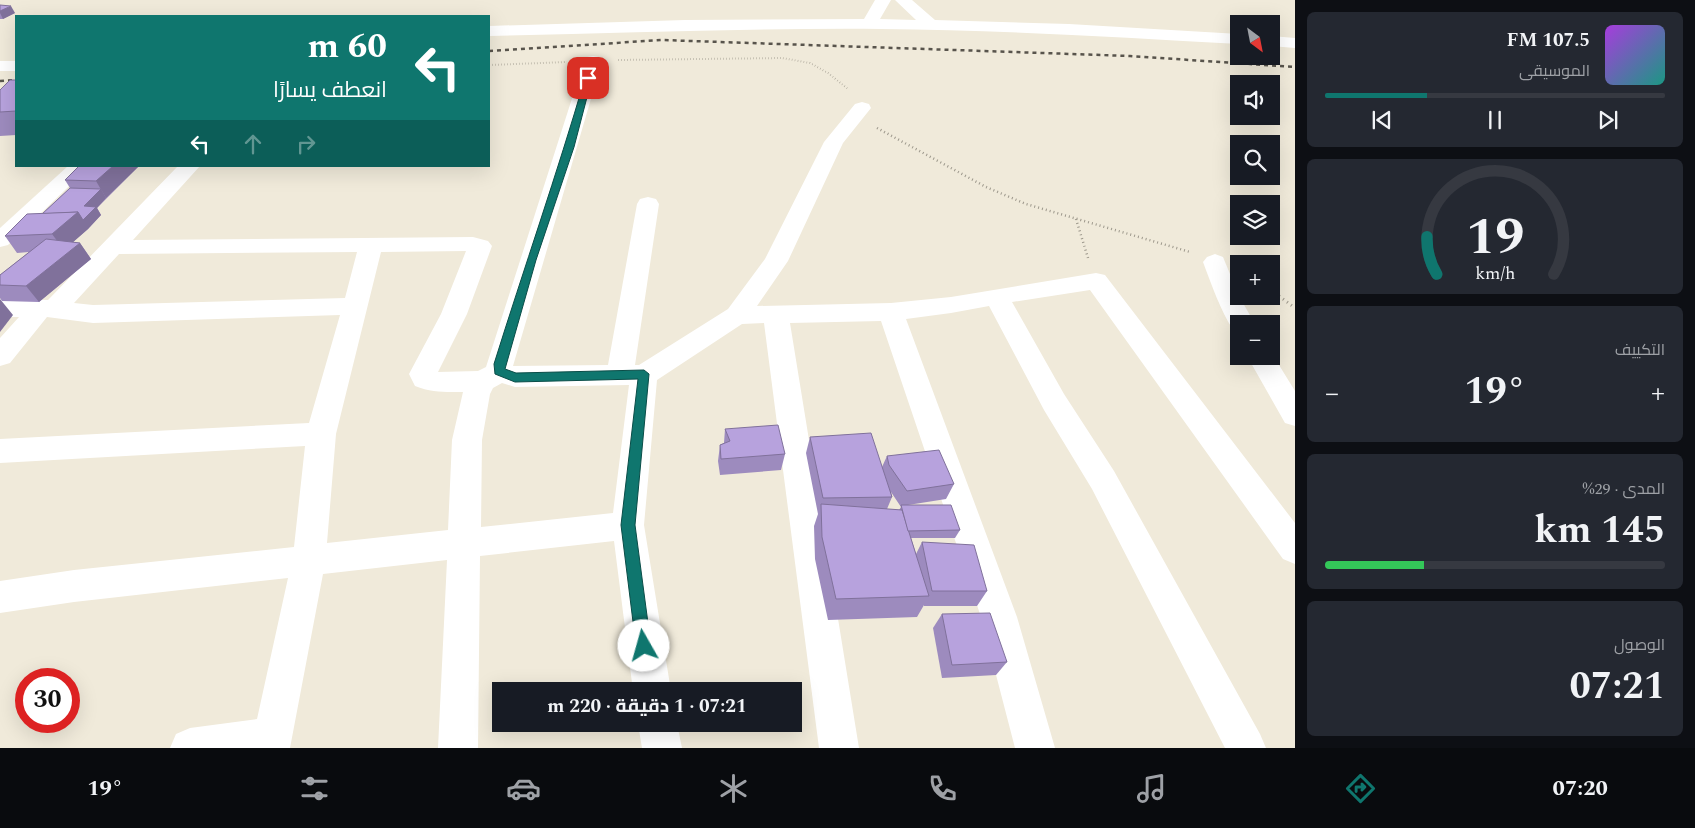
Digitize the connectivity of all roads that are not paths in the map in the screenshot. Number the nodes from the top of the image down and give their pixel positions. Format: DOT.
graph roads {
  1 [pos="883,0"];
  2 [pos="903,0"];
  3 [pos="869,24"];
  4 [pos="930,25"];
  5 [pos="490,31"];
  6 [pos="1230,39"];
  7 [pos="1280,42"];
  8 [pos="1295,43"];
  9 [pos="593,61"];
  10 [pos="0,66"];
  11 [pos="15,66"];
  12 [pos="862,108"];
  13 [pos="79,167"];
  14 [pos="189,167"];
  15 [pos="648,204"];
  16 [pos="0,240"];
  17 [pos="371,245"];
  18 [pos="113,247"];
  19 [pos="1215,262"];
  20 [pos="996,296"];
  21 [pos="355,306"];
  22 [pos="0,308"];
  23 [pos="47,309"];
  24 [pos="891,312"];
  25 [pos="776,314"];
  26 [pos="737,315"];
  27 [pos="1237,315"];
  28 [pos="0,356"];
  29 [pos="1265,365"];
  30 [pos="632,375"];
  31 [pos="491,376"];
  32 [pos="1295,416"];
  33 [pos="320,434"];
  34 [pos="0,451"];
  35 [pos="628,525"];
  36 [pos="464,544"];
  37 [pos="1295,549"];
  38 [pos="309,560"];
  39 [pos="0,596"];
  40 [pos="650,682"];
  41 [pos="659,732"];
  42 [pos="271,742"];
  43 [pos="190,748"];
  44 [pos="458,748"];
  45 [pos="662,748"];
  46 [pos="839,748"];
  47 [pos="1035,748"];
  48 [pos="1246,748"];
  1 -- 3 [label="street"];
  2 -- 4 [label="street"];
  3 -- 4 [label="street"];
  3 -- 5 [label="street"];
  4 -- 6 [label="street"];
  7 -- 8 [label="street"];
  9 -- 31 [label="street"];
  10 -- 11 [label="street"];
  12 -- 26 [label="street"];
  13 -- 16 [label="street"];
  14 -- 18 [label="street"];
  15 -- 30 [label="street"];
  17 -- 18 [label="street"];
  17 -- 21 [label="street"];
  17 -- 31 [label="street"];
  18 -- 23 [label="street"];
  19 -- 27 [label="street"];
  20 -- 24 [label="street"];
  20 -- 37 [label="street"];
  20 -- 48 [label="street"];
  21 -- 23 [label="street"];
  21 -- 33 [label="street"];
  22 -- 23 [label="street"];
  23 -- 28 [label="street"];
  24 -- 25 [label="street"];
  24 -- 47 [label="street"];
  25 -- 26 [label="street"];
  25 -- 46 [label="street"];
  26 -- 30 [label="street"];
  29 -- 32 [label="street"];
  30 -- 31 [label="street"];
  30 -- 35 [label="street"];
  31 -- 36 [label="street"];
  33 -- 34 [label="street"];
  33 -- 38 [label="street"];
  35 -- 36 [label="street"];
  35 -- 40 [label="street"];
  36 -- 38 [label="street"];
  36 -- 44 [label="street"];
  38 -- 39 [label="street"];
  38 -- 42 [label="street"];
  41 -- 45 [label="street"];
  42 -- 43 [label="street"];
}
